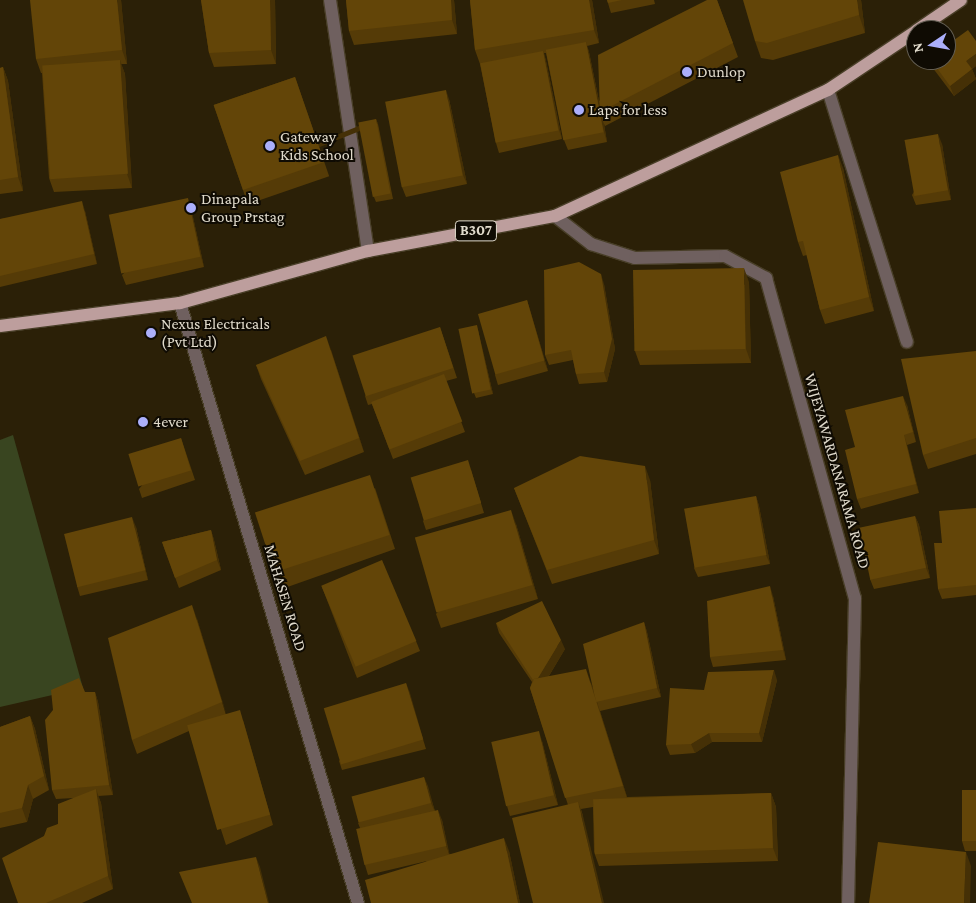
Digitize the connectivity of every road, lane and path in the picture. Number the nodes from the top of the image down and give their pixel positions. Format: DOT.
graph roads {
  1 [pos="330,0"];
  2 [pos="961,0"];
  3 [pos="932,20"];
  4 [pos="906,37"];
  5 [pos="828,90"];
  6 [pos="555,216"];
  7 [pos="368,251"];
  8 [pos="180,303"];
  9 [pos="0,326"];
  10 [pos="907,342"];
  11 [pos="358,903"];
  12 [pos="848,903"];
  1 -- 7 [label="street"];
  2 -- 3 [label="main road, B307"];
  4 -- 5 [label="main road, B307"];
  5 -- 6 [label="main road, B307"];
  5 -- 10 [label="street"];
  6 -- 7 [label="main road, B307"];
  6 -- 12 [label="street, WIJEYAWARDANARAMA ROAD"];
  7 -- 8 [label="main road, B307"];
  8 -- 9 [label="main road, B307"];
  8 -- 11 [label="street, MAHASEN ROAD"];
}
